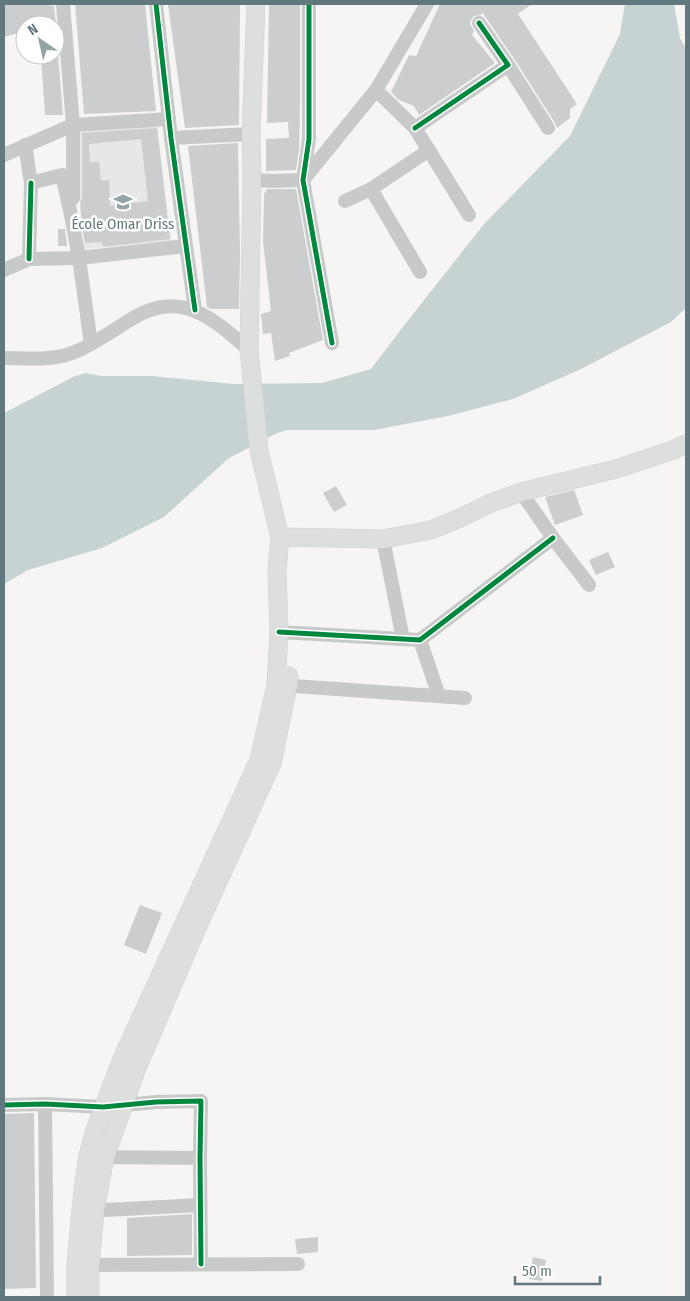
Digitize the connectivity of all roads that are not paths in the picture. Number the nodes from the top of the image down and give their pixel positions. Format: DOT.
graph roads {
  1 [pos="63,4"];
  2 [pos="156,4"];
  3 [pos="256,4"];
  4 [pos="309,4"];
  5 [pos="427,4"];
  6 [pos="479,23"];
  7 [pos="508,65"];
  8 [pos="376,90"];
  9 [pos="169,119"];
  10 [pos="73,125"];
  11 [pos="414,128"];
  12 [pos="548,128"];
  13 [pos="251,134"];
  14 [pos="170,138"];
  15 [pos="25,145"];
  16 [pos="428,150"];
  17 [pos="4,155"];
  18 [pos="252,180"];
  19 [pos="303,180"];
  20 [pos="31,183"];
  21 [pos="371,189"];
  22 [pos="345,202"];
  23 [pos="469,215"];
  24 [pos="73,226"];
  25 [pos="186,246"];
  26 [pos="79,258"];
  27 [pos="29,260"];
  28 [pos="4,270"];
  29 [pos="420,272"];
  30 [pos="195,310"];
  31 [pos="332,343"];
  32 [pos="91,344"];
  33 [pos="249,355"];
  34 [pos="4,358"];
  35 [pos="686,444"];
  36 [pos="521,492"];
  37 [pos="553,538"];
  38 [pos="383,539"];
  39 [pos="280,544"];
  40 [pos="589,584"];
  41 [pos="285,633"];
  42 [pos="403,639"];
  43 [pos="420,640"];
  44 [pos="282,686"];
  45 [pos="439,696"];
  46 [pos="465,698"];
  47 [pos="191,925"];
  48 [pos="44,1104"];
  49 [pos="4,1105"];
  50 [pos="124,1106"];
  51 [pos="103,1107"];
  52 [pos="97,1157"];
  53 [pos="200,1158"];
  54 [pos="200,1206"];
  55 [pos="88,1211"];
  56 [pos="202,1264"];
  57 [pos="298,1264"];
  58 [pos="83,1265"];
  59 [pos="47,1297"];
  60 [pos="76,1297"];
  61 [pos="90,1297"];
  1 -- 10 [label="street"];
  2 -- 9 [label="street"];
  3 -- 13 [label="main road"];
  4 -- 19 [label="street"];
  5 -- 8 [label="street"];
  6 -- 7 [label="street"];
  7 -- 11 [label="street"];
  7 -- 12 [label="street"];
  8 -- 11 [label="street"];
  8 -- 19 [label="street"];
  9 -- 10 [label="street"];
  9 -- 14 [label="street"];
  10 -- 15 [label="street"];
  10 -- 24 [label="street"];
  11 -- 16 [label="street"];
  13 -- 14 [label="street"];
  13 -- 18 [label="main road"];
  14 -- 25 [label="street"];
  15 -- 17 [label="street"];
  15 -- 20 [label="street"];
  16 -- 21 [label="street"];
  16 -- 23 [label="street"];
  18 -- 19 [label="street"];
  18 -- 33 [label="main road"];
  19 -- 31 [label="street"];
  20 -- 24 [label="street"];
  20 -- 27 [label="street"];
  21 -- 22 [label="street"];
  21 -- 29 [label="street"];
  24 -- 26 [label="street"];
  25 -- 26 [label="street"];
  25 -- 30 [label="street"];
  26 -- 27 [label="street"];
  26 -- 32 [label="street"];
  27 -- 28 [label="street"];
  30 -- 32 [label="street"];
  30 -- 33 [label="street"];
  32 -- 34 [label="street"];
  33 -- 39 [label="main road"];
  35 -- 36 [label="main road"];
  36 -- 37 [label="street"];
  36 -- 38 [label="main road"];
  37 -- 40 [label="street"];
  37 -- 43 [label="street"];
  38 -- 39 [label="main road"];
  38 -- 42 [label="street"];
  39 -- 41 [label="main road"];
  41 -- 42 [label="street"];
  41 -- 44 [label="main road"];
  42 -- 43 [label="street"];
  43 -- 45 [label="street"];
  44 -- 45 [label="street"];
  44 -- 47 [label="main road"];
  45 -- 46 [label="street"];
  47 -- 50 [label="main road"];
  47 -- 51 [label="main road"];
  48 -- 49 [label="street"];
  48 -- 51 [label="street"];
  48 -- 59 [label="street"];
  50 -- 51 [label="street"];
  50 -- 52 [label="main road"];
  50 -- 53 [label="street"];
  51 -- 52 [label="main road"];
  52 -- 53 [label="street"];
  52 -- 55 [label="main road"];
  53 -- 54 [label="street"];
  54 -- 55 [label="street"];
  54 -- 56 [label="street"];
  55 -- 58 [label="main road"];
  56 -- 57 [label="street"];
  56 -- 58 [label="street"];
  58 -- 60 [label="main road"];
  58 -- 61 [label="main road"];
}
